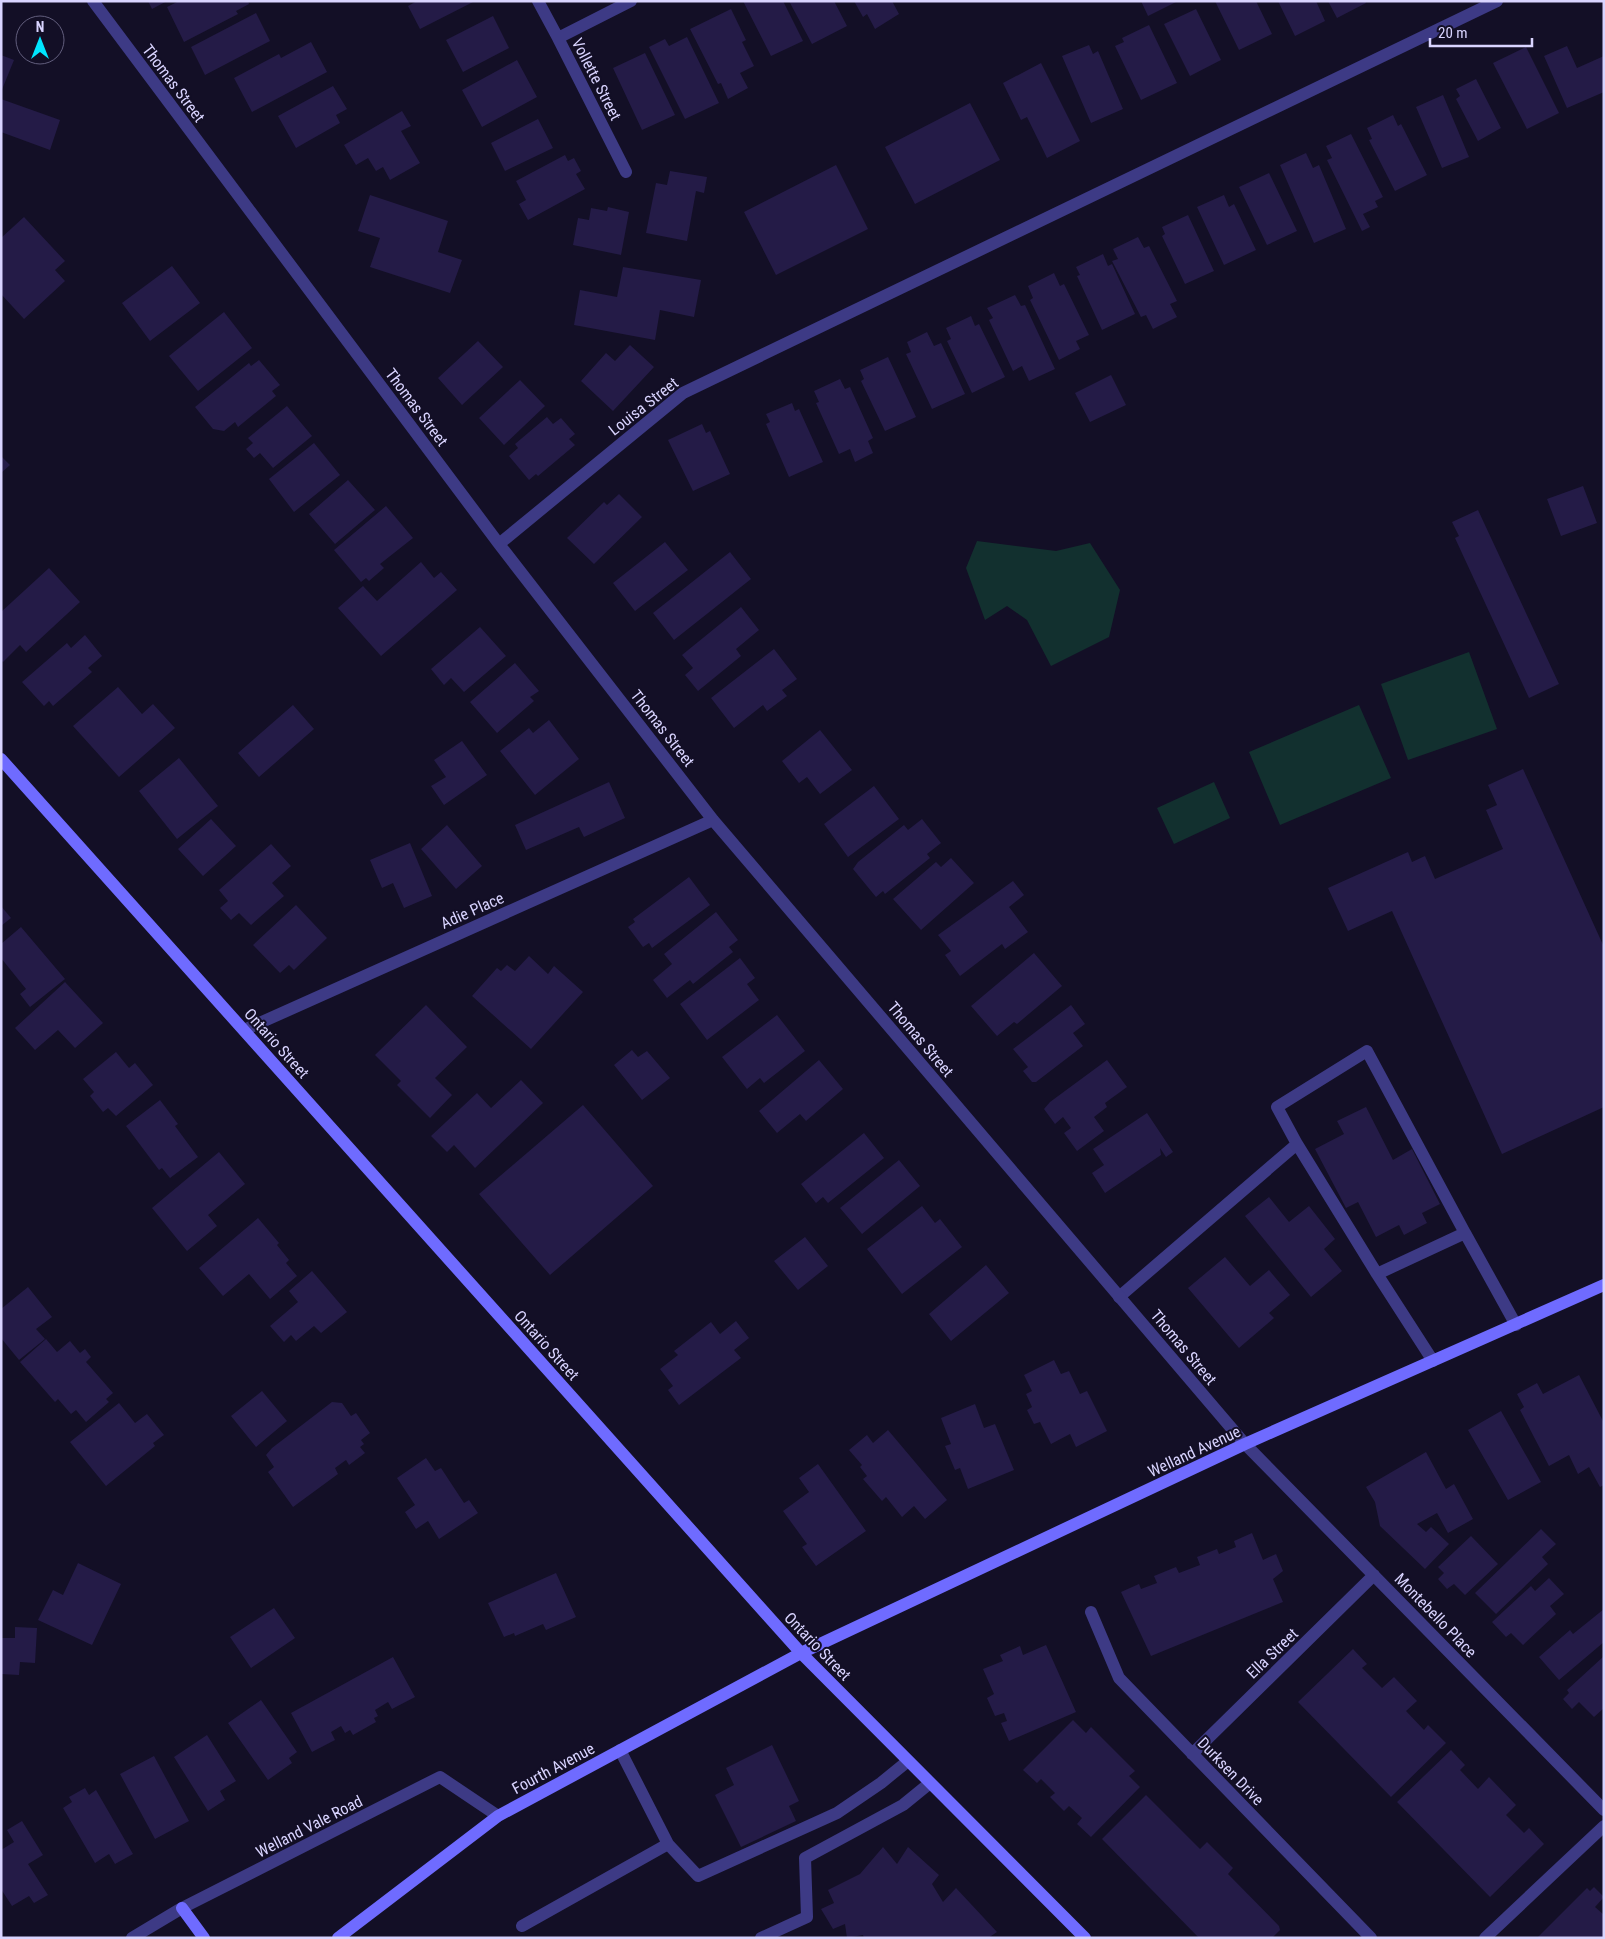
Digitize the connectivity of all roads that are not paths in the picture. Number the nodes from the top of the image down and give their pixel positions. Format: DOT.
graph roads {
  1 [pos="93,1"];
  2 [pos="538,1"];
  3 [pos="631,1"];
  4 [pos="1497,1"];
  5 [pos="558,38"];
  6 [pos="626,172"];
  7 [pos="499,544"];
  8 [pos="1,759"];
  9 [pos="713,820"];
  10 [pos="244,1030"];
  11 [pos="1297,1144"];
  12 [pos="1465,1233"];
  13 [pos="1377,1274"];
  14 [pos="1604,1286"];
  15 [pos="1119,1297"];
  16 [pos="1516,1325"];
  17 [pos="1433,1361"];
  18 [pos="1245,1444"];
  19 [pos="1374,1574"];
  20 [pos="1091,1612"];
  21 [pos="801,1653"];
  22 [pos="620,1750"];
  23 [pos="1192,1754"];
  24 [pos="908,1761"];
  25 [pos="930,1783"];
  26 [pos="1604,1810"];
  27 [pos="498,1816"];
  28 [pos="1604,1826"];
  29 [pos="668,1844"];
  30 [pos="182,1908"];
  31 [pos="522,1926"];
  32 [pos="132,1938"];
  33 [pos="204,1938"];
  34 [pos="338,1938"];
  35 [pos="761,1938"];
  36 [pos="1085,1938"];
  37 [pos="1371,1938"];
  38 [pos="1485,1938"];
  1 -- 7 [label="street, Thomas Street"];
  2 -- 5 [label="street, Vollette Street"];
  3 -- 5 [label="street"];
  4 -- 7 [label="street, Louisa Street"];
  5 -- 6 [label="street, Vollette Street"];
  7 -- 9 [label="street, Thomas Street"];
  8 -- 10 [label="main road, Ontario Street"];
  9 -- 10 [label="street, Adie Place"];
  9 -- 15 [label="street, Thomas Street"];
  10 -- 21 [label="main road, Ontario Street"];
  11 -- 12 [label="street"];
  11 -- 13 [label="street"];
  11 -- 15 [label="street"];
  12 -- 13 [label="street"];
  12 -- 16 [label="street"];
  13 -- 17 [label="street"];
  14 -- 16 [label="main road, Welland Avenue"];
  15 -- 18 [label="street, Thomas Street"];
  16 -- 17 [label="main road, Welland Avenue"];
  17 -- 18 [label="main road, Welland Avenue"];
  18 -- 19 [label="street, Montebello Place"];
  18 -- 21 [label="main road, Welland Avenue"];
  19 -- 23 [label="street, Ella Street"];
  19 -- 26 [label="street, Montebello Place"];
  20 -- 23 [label="street, Durksen Drive"];
  21 -- 22 [label="main road, Fourth Avenue"];
  21 -- 24 [label="main road, Ontario Street"];
  22 -- 27 [label="main road, Fourth Avenue"];
  22 -- 29 [label="street"];
  23 -- 37 [label="street, Durksen Drive"];
  24 -- 25 [label="main road, Ontario Street"];
  24 -- 29 [label="street"];
  25 -- 35 [label="street"];
  25 -- 36 [label="main road, Ontario Street"];
  27 -- 30 [label="street, Welland Vale Road"];
  27 -- 34 [label="main road, Fourth Avenue"];
  28 -- 38 [label="street"];
  29 -- 31 [label="street"];
  30 -- 32 [label="street, Welland Vale Road"];
  30 -- 33 [label="main road"];
}
